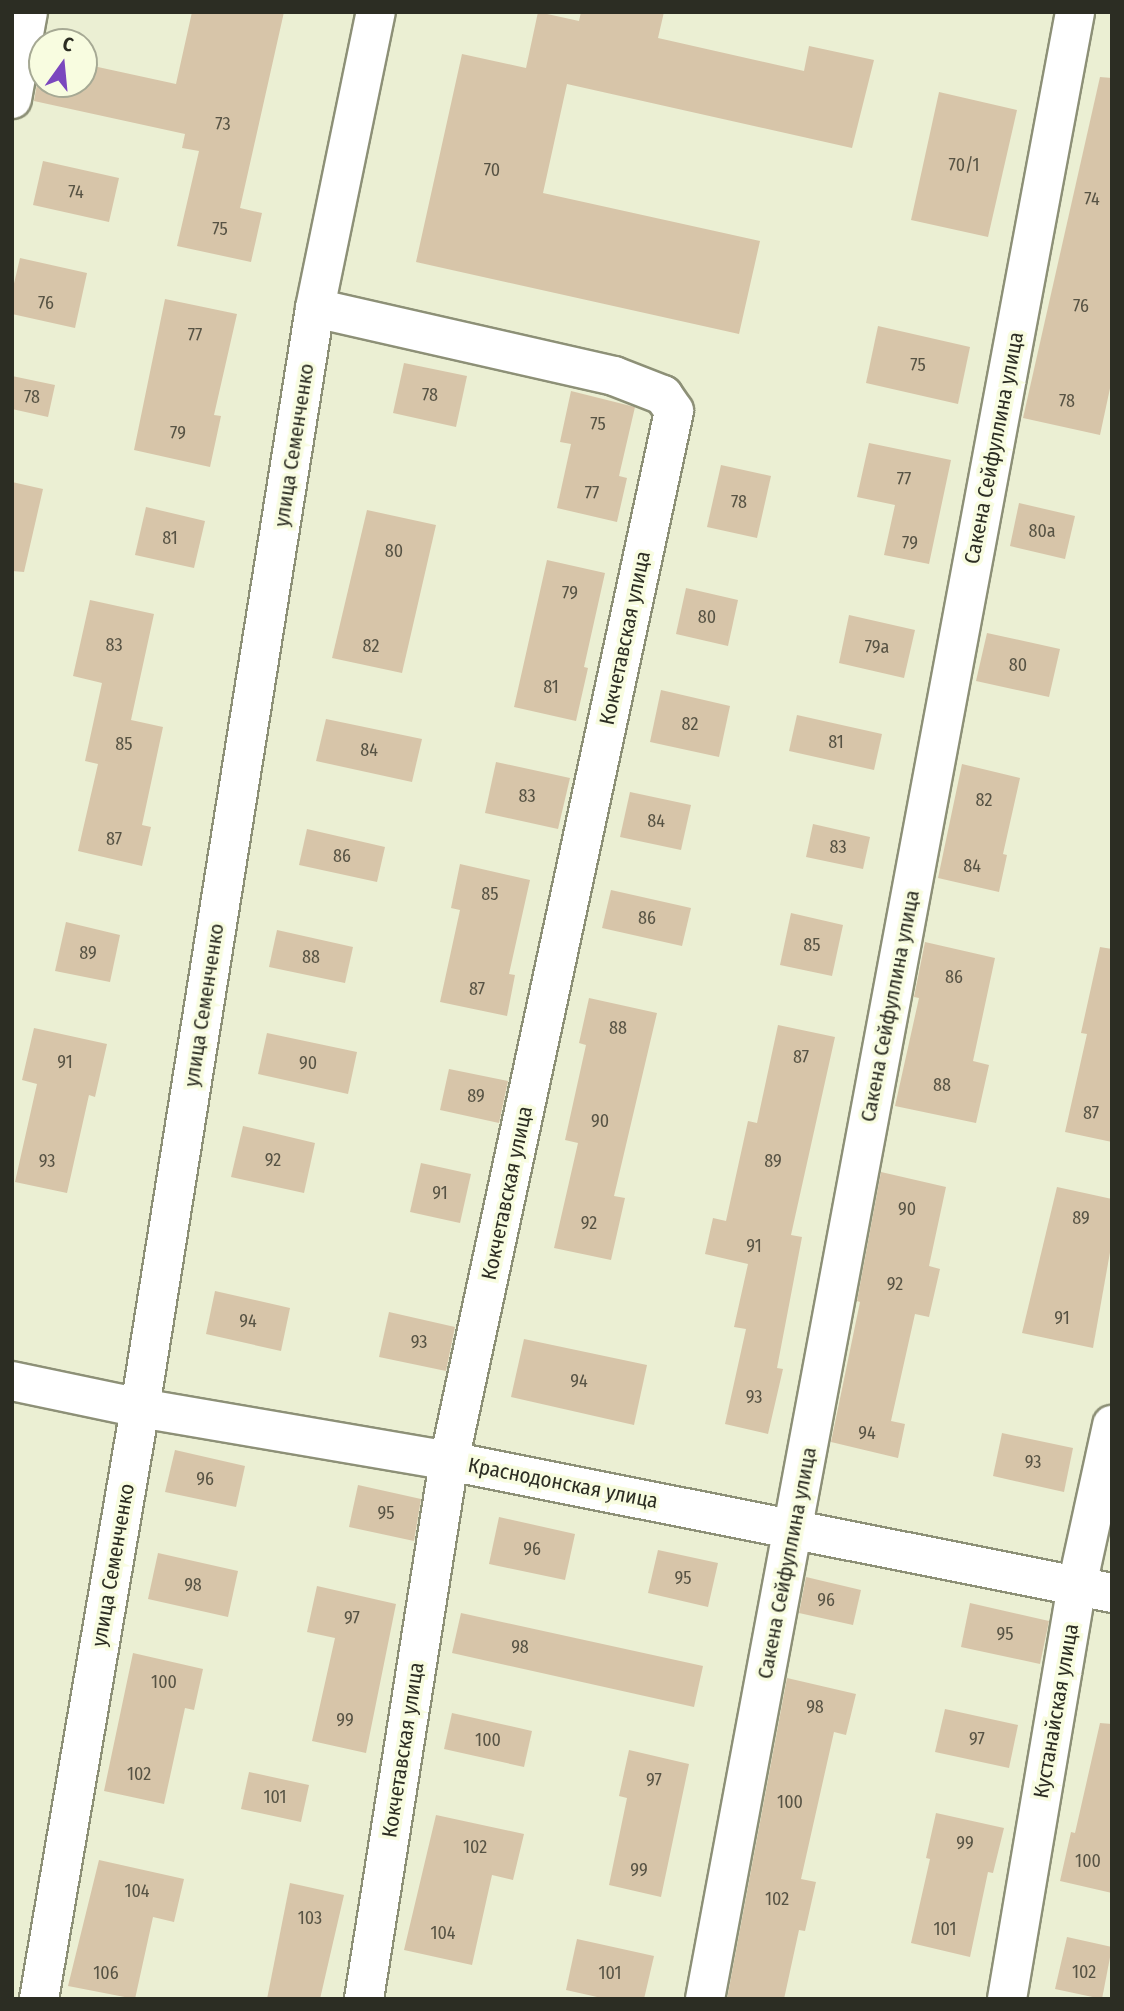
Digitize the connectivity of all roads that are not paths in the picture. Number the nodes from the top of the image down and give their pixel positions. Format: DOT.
graph roads {
  1 [pos="28,12"];
  2 [pos="376,12"];
  3 [pos="1075,12"];
  4 [pos="12,99"];
  5 [pos="315,308"];
  6 [pos="12,1381"];
  7 [pos="140,1408"];
  8 [pos="1112,1425"];
  9 [pos="449,1461"];
  10 [pos="793,1529"];
  11 [pos="1095,1589"];
  12 [pos="39,1999"];
  13 [pos="363,1999"];
  14 [pos="705,1999"];
  15 [pos="1007,1999"];
  1 -- 4 [label="street"];
  2 -- 5 [label="street, улица Семенченко"];
  3 -- 10 [label="street, Сакена Сейфуллина улица"];
  5 -- 7 [label="street, улица Семенченко"];
  5 -- 9 [label="street, Кокчетавская улица"];
  6 -- 7 [label="street, Краснодонская улица"];
  7 -- 9 [label="street, Краснодонская улица"];
  7 -- 12 [label="street, улица Семенченко"];
  8 -- 11 [label="street, Кустанайская улица"];
  9 -- 10 [label="street, Краснодонская улица"];
  9 -- 13 [label="street, Кокчетавская улица"];
  10 -- 11 [label="street, Краснодонская улица"];
  10 -- 14 [label="street, Сакена Сейфуллина улица"];
  11 -- 15 [label="street, Кустанайская улица"];
}
